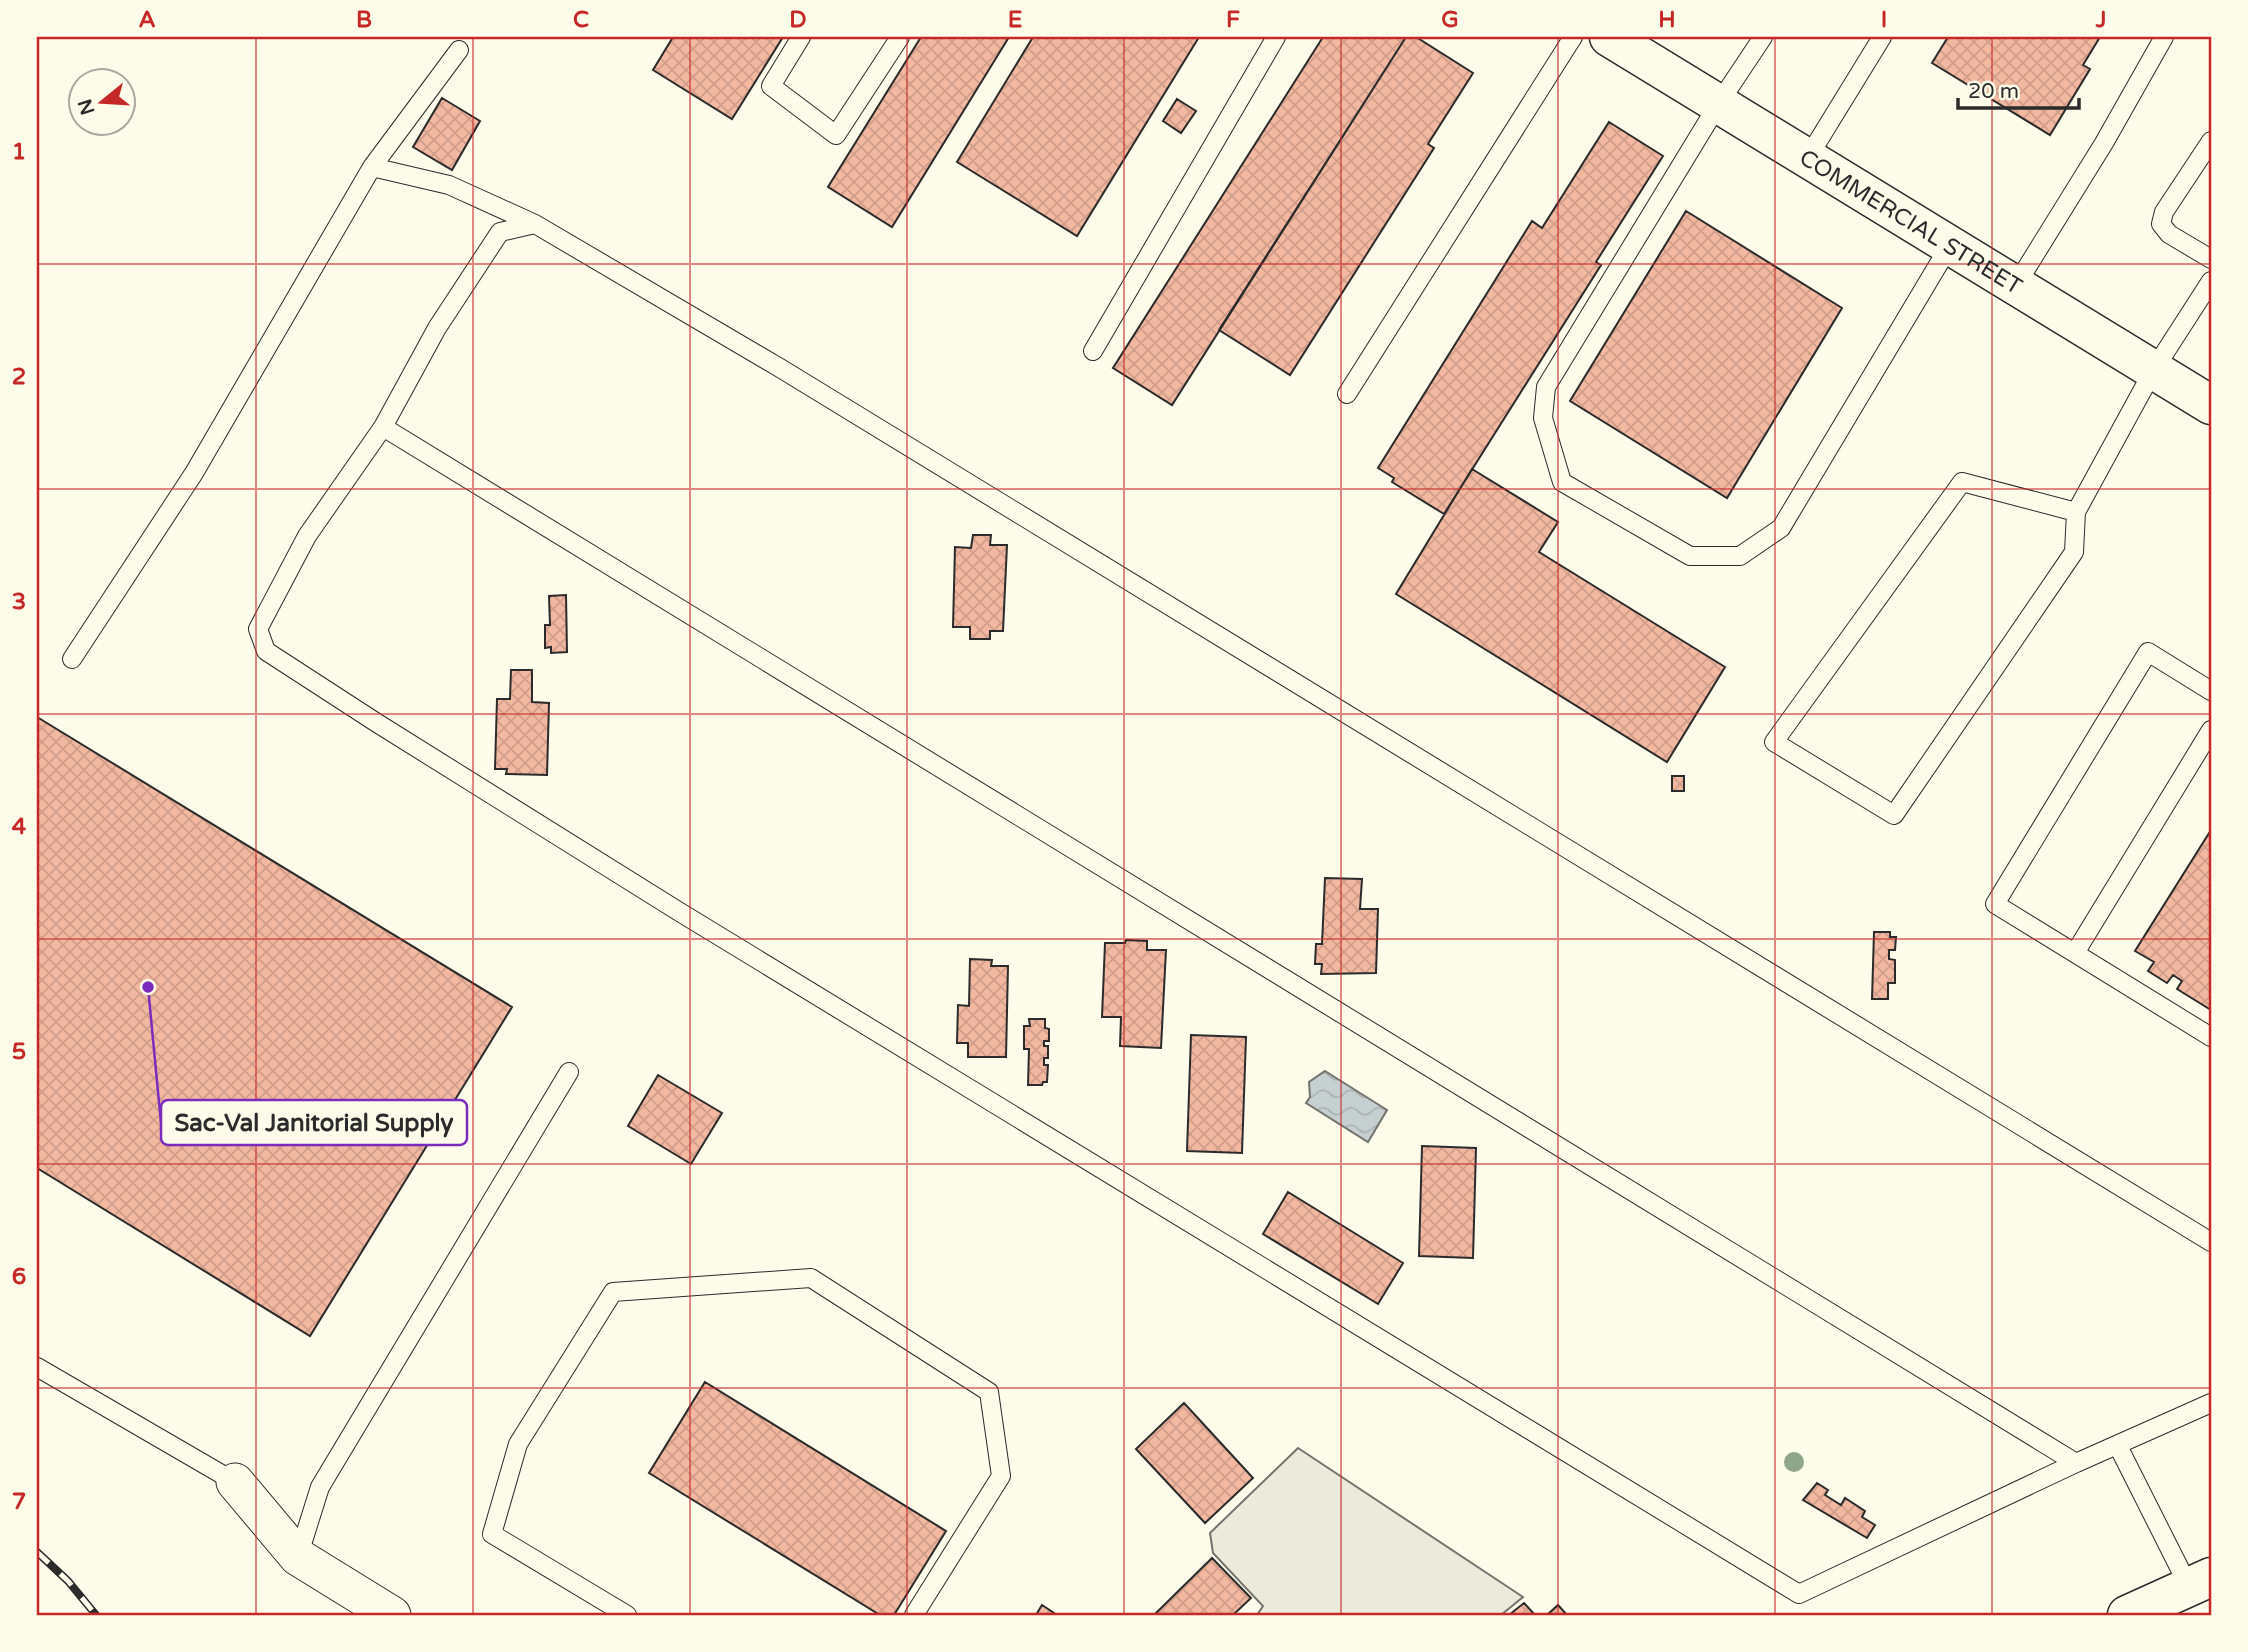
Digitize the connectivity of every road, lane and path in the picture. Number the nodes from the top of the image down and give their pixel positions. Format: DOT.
graph roads {
  1 [pos="801,37"];
  2 [pos="900,37"];
  3 [pos="1276,37"];
  4 [pos="1573,37"];
  5 [pos="1609,37"];
  6 [pos="1763,37"];
  7 [pos="1882,37"];
  8 [pos="2164,37"];
  9 [pos="459,50"];
  10 [pos="1719,103"];
  11 [pos="2211,141"];
  12 [pos="1807,159"];
  13 [pos="372,167"];
  14 [pos="535,224"];
  15 [pos="1950,245"];
  16 [pos="2211,259"];
  17 [pos="2211,281"];
  18 [pos="2015,285"];
  19 [pos="1093,351"];
  20 [pos="2153,371"];
  21 [pos="1347,394"];
  22 [pos="2211,405"];
  23 [pos="383,427"];
  24 [pos="2076,512"];
  25 [pos="72,659"];
  26 [pos="2211,691"];
  27 [pos="2211,730"];
  28 [pos="2075,953"];
  29 [pos="2211,1037"];
  30 [pos="569,1072"];
  31 [pos="2211,1242"];
  32 [pos="37,1367"];
  33 [pos="2211,1403"];
  34 [pos="2118,1446"];
  35 [pos="2076,1462"];
  36 [pos="235,1482"];
  37 [pos="298,1558"];
  38 [pos="2200,1582"];
  39 [pos="392,1615"];
  40 [pos="627,1615"];
  41 [pos="914,1615"];
  42 [pos="2127,1615"];
  1 -- 2 [label="lane"];
  3 -- 19 [label="lane"];
  4 -- 21 [label="lane"];
  5 -- 10 [label="main road, COMMERCIAL STREET"];
  6 -- 10 [label="lane"];
  7 -- 12 [label="lane"];
  8 -- 18 [label="lane"];
  9 -- 13 [label="lane"];
  10 -- 12 [label="main road, COMMERCIAL STREET"];
  10 -- 15 [label="lane"];
  11 -- 16 [label="lane"];
  12 -- 15 [label="main road, COMMERCIAL STREET"];
  13 -- 14 [label="lane"];
  13 -- 25 [label="lane"];
  14 -- 23 [label="lane"];
  14 -- 31 [label="lane"];
  15 -- 18 [label="main road, COMMERCIAL STREET"];
  17 -- 20 [label="lane"];
  18 -- 20 [label="main road, COMMERCIAL STREET"];
  20 -- 22 [label="main road, COMMERCIAL STREET"];
  20 -- 24 [label="lane"];
  23 -- 35 [label="lane"];
  23 -- 35 [label="lane"];
  24 -- 24 [label="lane"];
  26 -- 28 [label="lane"];
  27 -- 28 [label="lane"];
  28 -- 29 [label="lane"];
  30 -- 37 [label="lane"];
  32 -- 36 [label="lane"];
  33 -- 34 [label="lane"];
  34 -- 35 [label="lane"];
  34 -- 38 [label="lane"];
  36 -- 37 [label="street"];
  37 -- 39 [label="street"];
  38 -- 42 [label="main road"];
  40 -- 41 [label="lane"];
}
